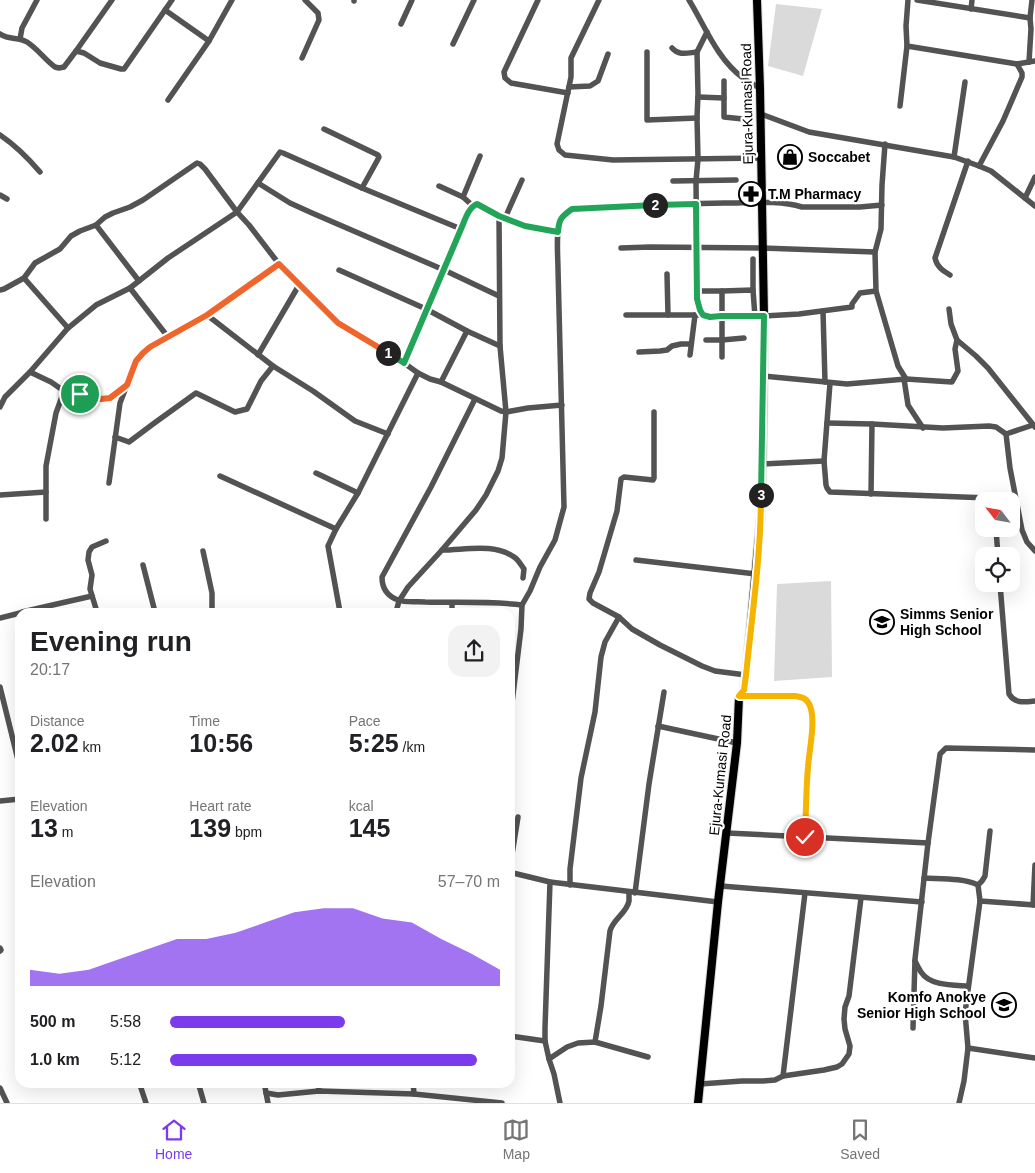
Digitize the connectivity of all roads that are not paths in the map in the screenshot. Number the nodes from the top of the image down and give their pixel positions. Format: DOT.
graph roads {
  1 [pos="37,0"];
  2 [pos="112,0"];
  3 [pos="172,0"];
  4 [pos="232,0"];
  5 [pos="305,0"];
  6 [pos="412,0"];
  7 [pos="474,0"];
  8 [pos="538,0"];
  9 [pos="598,0"];
  10 [pos="689,0"];
  11 [pos="757,0"];
  12 [pos="908,0"];
  13 [pos="917,0"];
  14 [pos="972,0"];
  15 [pos="1032,0"];
  16 [pos="971,9"];
  17 [pos="165,10"];
  18 [pos="1030,18"];
  19 [pos="401,24"];
  20 [pos="707,32"];
  21 [pos="0,34"];
  22 [pos="20,39"];
  23 [pos="209,41"];
  24 [pos="453,44"];
  25 [pos="907,46"];
  26 [pos="672,48"];
  27 [pos="76,51"];
  28 [pos="647,52"];
  29 [pos="697,52"];
  30 [pos="608,54"];
  31 [pos="302,58"];
  32 [pos="1032,61"];
  33 [pos="1017,64"];
  34 [pos="724,81"];
  35 [pos="965,82"];
  36 [pos="760,88"];
  37 [pos="568,90"];
  38 [pos="698,97"];
  39 [pos="724,98"];
  40 [pos="168,100"];
  41 [pos="900,106"];
  42 [pos="761,114"];
  43 [pos="697,118"];
  44 [pos="743,119"];
  45 [pos="324,129"];
  46 [pos="0,135"];
  47 [pos="885,144"];
  48 [pos="480,156"];
  49 [pos="954,157"];
  50 [pos="761,158"];
  51 [pos="698,159"];
  52 [pos="968,161"];
  53 [pos="980,166"];
  54 [pos="40,172"];
  55 [pos="1035,177"];
  56 [pos="522,180"];
  57 [pos="736,180"];
  58 [pos="673,181"];
  59 [pos="696,181"];
  60 [pos="258,183"];
  61 [pos="439,186"];
  62 [pos="362,188"];
  63 [pos="0,195"];
  64 [pos="463,197"];
  65 [pos="1026,198"];
  66 [pos="7,199"];
  67 [pos="762,203"];
  68 [pos="696,204"];
  69 [pos="882,205"];
  70 [pos="473,206"];
  71 [pos="1035,206"];
  72 [pos="237,212"];
  73 [pos="502,217"];
  74 [pos="96,225"];
  75 [pos="461,229"];
  76 [pos="558,232"];
  77 [pos="621,248"];
  78 [pos="697,248"];
  79 [pos="762,248"];
  80 [pos="875,252"];
  81 [pos="753,259"];
  82 [pos="279,264"];
  83 [pos="339,270"];
  84 [pos="444,270"];
  85 [pos="667,274"];
  86 [pos="950,275"];
  87 [pos="24,278"];
  88 [pos="139,281"];
  89 [pos="299,285"];
  90 [pos="130,288"];
  91 [pos="0,290"];
  92 [pos="753,290"];
  93 [pos="876,290"];
  94 [pos="697,291"];
  95 [pos="722,291"];
  96 [pos="499,296"];
  97 [pos="426,309"];
  98 [pos="949,309"];
  99 [pos="824,311"];
  100 [pos="207,315"];
  101 [pos="626,315"];
  102 [pos="668,315"];
  103 [pos="695,315"];
  104 [pos="703,315"];
  105 [pos="721,316"];
  106 [pos="759,316"];
  107 [pos="68,328"];
  108 [pos="467,330"];
  109 [pos="168,337"];
  110 [pos="744,338"];
  111 [pos="706,340"];
  112 [pos="722,340"];
  113 [pos="957,340"];
  114 [pos="691,344"];
  115 [pos="500,346"];
  116 [pos="639,352"];
  117 [pos="258,354"];
  118 [pos="690,355"];
  119 [pos="722,357"];
  120 [pos="404,363"];
  121 [pos="273,366"];
  122 [pos="30,372"];
  123 [pos="418,373"];
  124 [pos="763,376"];
  125 [pos="905,379"];
  126 [pos="441,382"];
  127 [pos="828,382"];
  128 [pos="127,385"];
  129 [pos="64,391"];
  130 [pos="3,395"];
  131 [pos="475,399"];
  132 [pos="562,405"];
  133 [pos="0,407"];
  134 [pos="506,412"];
  135 [pos="654,412"];
  136 [pos="827,423"];
  137 [pos="872,424"];
  138 [pos="1034,426"];
  139 [pos="923,428"];
  140 [pos="388,434"];
  141 [pos="1006,434"];
  142 [pos="115,438"];
  143 [pos="824,462"];
  144 [pos="762,464"];
  145 [pos="316,473"];
  146 [pos="220,476"];
  147 [pos="109,483"];
  148 [pos="46,492"];
  149 [pos="1014,492"];
  150 [pos="358,493"];
  151 [pos="871,494"];
  152 [pos="0,495"];
  153 [pos="975,499"];
  154 [pos="46,519"];
  155 [pos="1020,521"];
  156 [pos="336,529"];
  157 [pos="106,540"];
  158 [pos="442,550"];
  159 [pos="1035,551"];
  160 [pos="203,552"];
  161 [pos="636,560"];
  162 [pos="143,565"];
  163 [pos="756,574"];
  164 [pos="523,578"];
  165 [pos="1001,592"];
  166 [pos="92,596"];
  167 [pos="399,601"];
  168 [pos="452,603"];
  169 [pos="522,605"];
  170 [pos="42,608"];
  171 [pos="96,608"];
  172 [pos="154,608"];
  173 [pos="212,608"];
  174 [pos="339,608"];
  175 [pos="397,608"];
  176 [pos="452,608"];
  177 [pos="15,614"];
  178 [pos="619,617"];
  179 [pos="0,618"];
  180 [pos="746,675"];
  181 [pos="515,678"];
  182 [pos="0,687"];
  183 [pos="664,692"];
  184 [pos="739,696"];
  185 [pos="1035,701"];
  186 [pos="658,726"];
  187 [pos="737,743"];
  188 [pos="15,748"];
  189 [pos="1035,750"];
  190 [pos="15,800"];
  191 [pos="0,801"];
  192 [pos="518,817"];
  193 [pos="990,831"];
  194 [pos="727,833"];
  195 [pos="515,836"];
  196 [pos="805,837"];
  197 [pos="928,844"];
  198 [pos="1035,865"];
  199 [pos="515,873"];
  200 [pos="924,878"];
  201 [pos="550,882"];
  202 [pos="570,885"];
  203 [pos="978,885"];
  204 [pos="721,886"];
  205 [pos="632,892"];
  206 [pos="805,894"];
  207 [pos="861,898"];
  208 [pos="980,901"];
  209 [pos="718,902"];
  210 [pos="922,902"];
  211 [pos="1034,905"];
  212 [pos="914,959"];
  213 [pos="968,986"];
  214 [pos="913,1028"];
  215 [pos="515,1037"];
  216 [pos="545,1041"];
  217 [pos="595,1042"];
  218 [pos="968,1048"];
  219 [pos="648,1057"];
  220 [pos="1035,1058"];
  221 [pos="549,1059"];
  222 [pos="784,1076"];
  223 [pos="700,1084"];
  224 [pos="0,1088"];
  225 [pos="141,1088"];
  226 [pos="199,1088"];
  227 [pos="265,1088"];
  228 [pos="319,1088"];
  229 [pos="414,1088"];
  230 [pos="319,1091"];
  231 [pos="266,1093"];
  232 [pos="414,1094"];
  233 [pos="7,1103"];
  234 [pos="146,1103"];
  235 [pos="203,1103"];
  236 [pos="268,1103"];
  237 [pos="502,1103"];
  238 [pos="560,1103"];
  239 [pos="698,1103"];
  240 [pos="959,1103"];
  1 -- 22 [label="street"];
  2 -- 27 [label="street"];
  3 -- 17 [label="street"];
  4 -- 23 [label="street"];
  5 -- 31 [label="street"];
  6 -- 19 [label="street"];
  7 -- 24 [label="street"];
  8 -- 37 [label="street"];
  9 -- 37 [label="street"];
  10 -- 20 [label="street"];
  11 -- 36 [label="main road, Ejura-Kumasi Road"];
  12 -- 25 [label="street"];
  13 -- 16 [label="street"];
  14 -- 16 [label="street"];
  15 -- 18 [label="street"];
  16 -- 18 [label="street"];
  17 -- 23 [label="street"];
  17 -- 27 [label="street"];
  18 -- 32 [label="street"];
  20 -- 29 [label="street"];
  20 -- 36 [label="street"];
  21 -- 22 [label="street"];
  22 -- 27 [label="street"];
  23 -- 40 [label="street"];
  25 -- 33 [label="street"];
  25 -- 41 [label="street"];
  26 -- 29 [label="street"];
  28 -- 43 [label="street"];
  29 -- 38 [label="street"];
  30 -- 37 [label="street"];
  32 -- 33 [label="street"];
  33 -- 53 [label="street"];
  34 -- 39 [label="street"];
  35 -- 49 [label="street"];
  36 -- 42 [label="main road, Ejura-Kumasi Road"];
  37 -- 51 [label="street"];
  38 -- 39 [label="street"];
  38 -- 43 [label="street"];
  39 -- 44 [label="street"];
  42 -- 47 [label="street"];
  42 -- 50 [label="main road, Ejura-Kumasi Road"];
  43 -- 51 [label="street"];
  45 -- 62 [label="street"];
  46 -- 54 [label="street"];
  47 -- 49 [label="street"];
  47 -- 69 [label="street"];
  48 -- 64 [label="street"];
  49 -- 52 [label="street"];
  50 -- 51 [label="street"];
  50 -- 67 [label="main road, Ejura-Kumasi Road"];
  51 -- 59 [label="street"];
  52 -- 53 [label="street"];
  52 -- 86 [label="street"];
  53 -- 65 [label="street"];
  55 -- 65 [label="street"];
  56 -- 73 [label="street"];
  57 -- 59 [label="street"];
  58 -- 59 [label="street"];
  59 -- 68 [label="street"];
  60 -- 62 [label="street"];
  60 -- 72 [label="street"];
  60 -- 84 [label="street"];
  61 -- 64 [label="street"];
  62 -- 75 [label="street"];
  63 -- 66 [label="street"];
  64 -- 70 [label="street"];
  65 -- 71 [label="street"];
  67 -- 68 [label="street"];
  67 -- 69 [label="street"];
  67 -- 79 [label="main road, Ejura-Kumasi Road"];
  68 -- 76 [label="street"];
  68 -- 78 [label="street"];
  69 -- 80 [label="street"];
  70 -- 73 [label="street"];
  70 -- 75 [label="street"];
  72 -- 74 [label="street"];
  72 -- 82 [label="street"];
  72 -- 88 [label="street"];
  73 -- 76 [label="street"];
  73 -- 96 [label="street"];
  74 -- 87 [label="street"];
  74 -- 88 [label="street"];
  75 -- 84 [label="street"];
  76 -- 132 [label="street"];
  77 -- 78 [label="street"];
  78 -- 79 [label="street"];
  78 -- 94 [label="street"];
  79 -- 80 [label="street"];
  79 -- 106 [label="main road, Ejura-Kumasi Road"];
  80 -- 93 [label="street"];
  81 -- 92 [label="street"];
  82 -- 89 [label="street"];
  82 -- 100 [label="street"];
  83 -- 97 [label="street"];
  84 -- 96 [label="street"];
  84 -- 97 [label="street"];
  85 -- 102 [label="street"];
  87 -- 91 [label="street"];
  87 -- 107 [label="street"];
  88 -- 90 [label="street"];
  89 -- 117 [label="street"];
  89 -- 120 [label="street"];
  90 -- 107 [label="street"];
  90 -- 109 [label="street"];
  92 -- 95 [label="street"];
  92 -- 106 [label="street"];
  93 -- 99 [label="street"];
  93 -- 125 [label="street"];
  94 -- 95 [label="street"];
  94 -- 104 [label="street"];
  95 -- 105 [label="street"];
  96 -- 115 [label="street"];
  97 -- 108 [label="street"];
  97 -- 120 [label="street"];
  98 -- 113 [label="street"];
  99 -- 106 [label="street"];
  99 -- 127 [label="street"];
  100 -- 109 [label="street"];
  100 -- 117 [label="street"];
  101 -- 102 [label="street"];
  102 -- 103 [label="street"];
  103 -- 104 [label="street"];
  103 -- 114 [label="street"];
  104 -- 105 [label="street"];
  105 -- 106 [label="street"];
  105 -- 112 [label="street"];
  106 -- 124 [label="main road, Ejura-Kumasi Road"];
  107 -- 122 [label="street"];
  108 -- 115 [label="street"];
  108 -- 126 [label="street"];
  109 -- 128 [label="street"];
  110 -- 112 [label="street"];
  111 -- 112 [label="street"];
  112 -- 119 [label="street"];
  113 -- 125 [label="street"];
  113 -- 138 [label="street"];
  114 -- 116 [label="street"];
  114 -- 118 [label="street"];
  115 -- 134 [label="street"];
  117 -- 121 [label="street"];
  120 -- 123 [label="street"];
  121 -- 140 [label="street"];
  121 -- 142 [label="street"];
  122 -- 129 [label="street"];
  122 -- 130 [label="street"];
  123 -- 126 [label="street"];
  123 -- 140 [label="street"];
  124 -- 127 [label="street"];
  124 -- 144 [label="main road, Ejura-Kumasi Road"];
  125 -- 127 [label="street"];
  125 -- 139 [label="street"];
  126 -- 131 [label="street"];
  127 -- 136 [label="street"];
  128 -- 129 [label="street"];
  128 -- 142 [label="street"];
  129 -- 148 [label="street"];
  130 -- 133 [label="street"];
  131 -- 134 [label="street"];
  131 -- 167 [label="street"];
  132 -- 134 [label="street"];
  132 -- 169 [label="street"];
  134 -- 158 [label="street"];
  135 -- 178 [label="street"];
  136 -- 137 [label="street"];
  136 -- 143 [label="street"];
  137 -- 139 [label="street"];
  137 -- 151 [label="street"];
  138 -- 141 [label="street"];
  139 -- 141 [label="street"];
  140 -- 150 [label="street"];
  141 -- 149 [label="street"];
  142 -- 147 [label="street"];
  143 -- 144 [label="street"];
  143 -- 151 [label="street"];
  144 -- 163 [label="main road, Ejura-Kumasi Road"];
  145 -- 150 [label="street"];
  146 -- 156 [label="street"];
  148 -- 152 [label="street"];
  148 -- 154 [label="street"];
  150 -- 156 [label="street"];
  151 -- 153 [label="street"];
  155 -- 159 [label="street"];
  156 -- 174 [label="street"];
  157 -- 166 [label="street"];
  158 -- 164 [label="street"];
  158 -- 167 [label="street"];
  160 -- 173 [label="street"];
  161 -- 163 [label="street"];
  162 -- 172 [label="street"];
  163 -- 180 [label="main road, Ejura-Kumasi Road"];
  165 -- 185 [label="street"];
  166 -- 170 [label="street"];
  166 -- 171 [label="street"];
  167 -- 168 [label="street"];
  167 -- 175 [label="street"];
  168 -- 169 [label="street"];
  168 -- 176 [label="street"];
  169 -- 181 [label="street"];
  177 -- 179 [label="street"];
  178 -- 180 [label="street"];
  178 -- 202 [label="street"];
  180 -- 184 [label="main road, Ejura-Kumasi Road"];
  182 -- 188 [label="street"];
  183 -- 186 [label="street"];
  184 -- 187 [label="main road, Ejura-Kumasi Road"];
  184 -- 196 [label="street"];
  186 -- 187 [label="street"];
  186 -- 205 [label="street"];
  187 -- 194 [label="main road, Ejura-Kumasi Road"];
  189 -- 197 [label="street"];
  190 -- 191 [label="street"];
  192 -- 195 [label="street"];
  193 -- 203 [label="street"];
  194 -- 196 [label="street"];
  194 -- 204 [label="main road, Ejura-Kumasi Road"];
  196 -- 197 [label="street"];
  197 -- 200 [label="street"];
  198 -- 211 [label="street"];
  199 -- 201 [label="street"];
  200 -- 203 [label="street"];
  200 -- 210 [label="street"];
  201 -- 202 [label="street"];
  201 -- 216 [label="street"];
  202 -- 205 [label="street"];
  203 -- 208 [label="street"];
  204 -- 206 [label="street"];
  204 -- 209 [label="main road, Ejura-Kumasi Road"];
  205 -- 209 [label="street"];
  205 -- 217 [label="street"];
  206 -- 207 [label="street"];
  206 -- 222 [label="street"];
  207 -- 210 [label="street"];
  207 -- 222 [label="street"];
  208 -- 211 [label="street"];
  208 -- 213 [label="street"];
  209 -- 223 [label="main road, Ejura-Kumasi Road"];
  210 -- 212 [label="street"];
  212 -- 213 [label="street"];
  212 -- 214 [label="street"];
  213 -- 218 [label="street"];
  215 -- 216 [label="street"];
  216 -- 221 [label="street"];
  217 -- 219 [label="street"];
  217 -- 221 [label="street"];
  218 -- 220 [label="street"];
  218 -- 240 [label="street"];
  221 -- 238 [label="street"];
  222 -- 223 [label="street"];
  223 -- 239 [label="main road, Ejura-Kumasi Road"];
  224 -- 233 [label="street"];
  225 -- 234 [label="street"];
  226 -- 235 [label="street"];
  227 -- 231 [label="street"];
  228 -- 230 [label="street"];
  229 -- 232 [label="street"];
  230 -- 231 [label="street"];
  230 -- 232 [label="street"];
  231 -- 236 [label="street"];
  232 -- 237 [label="street"];
}
